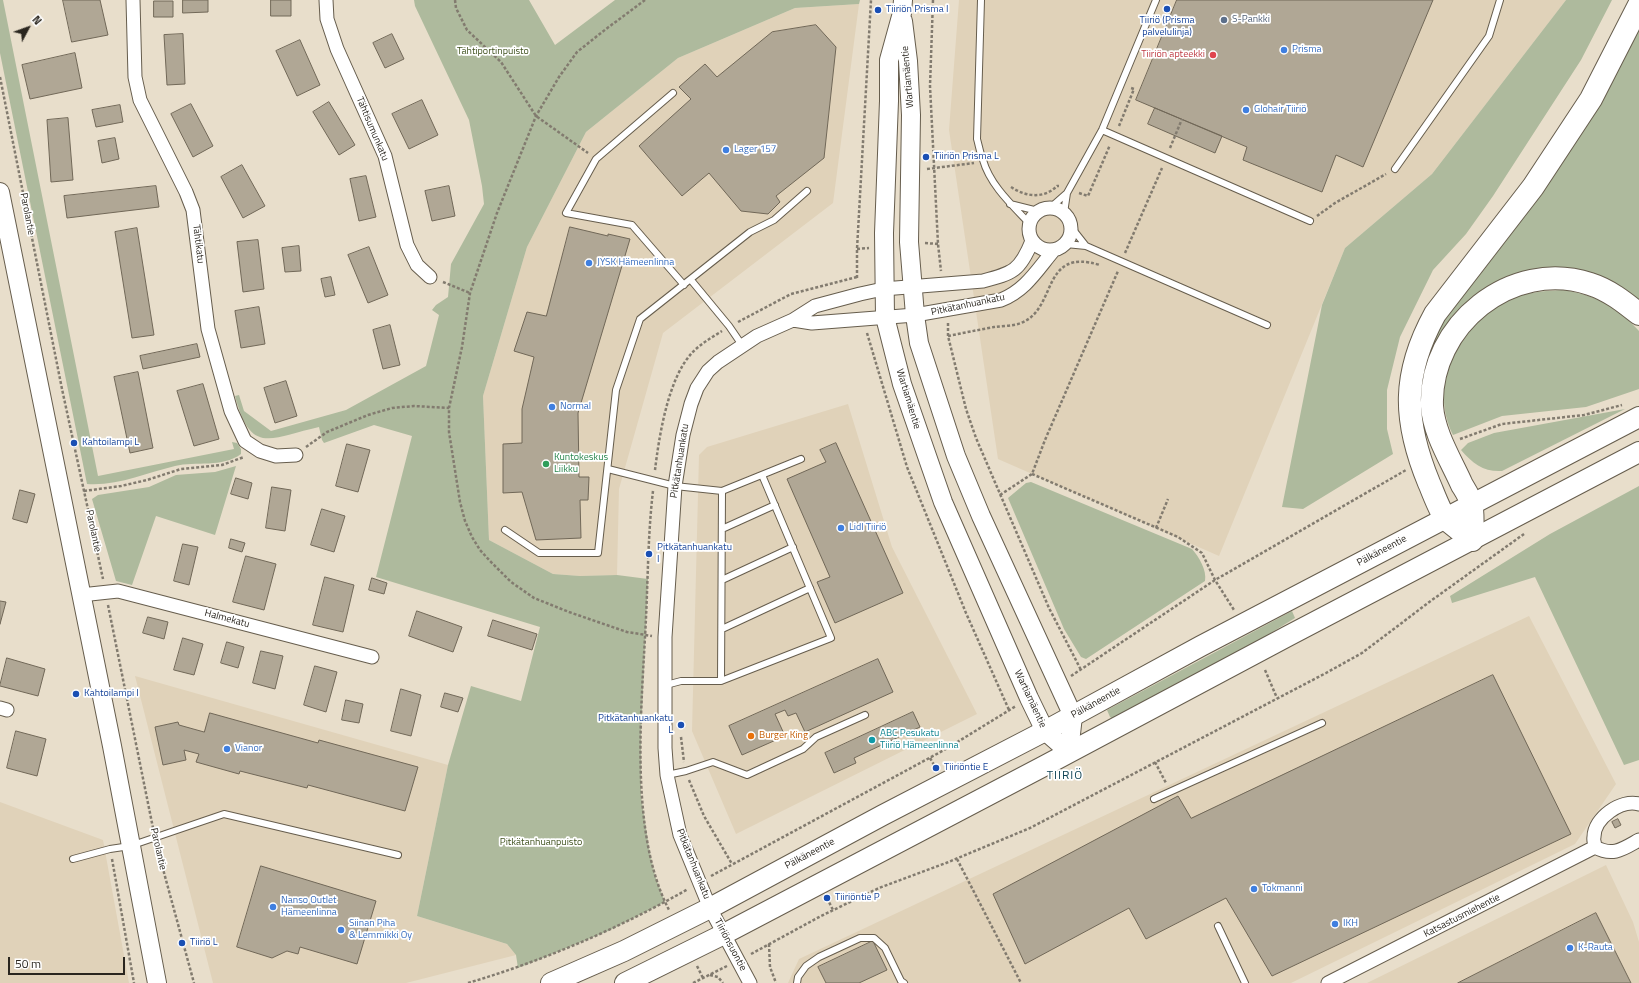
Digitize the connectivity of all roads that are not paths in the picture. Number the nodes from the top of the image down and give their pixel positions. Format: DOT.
graph roads {
  1 [pos="132,0"];
  2 [pos="326,0"];
  3 [pos="981,0"];
  4 [pos="1156,0"];
  5 [pos="1500,0"];
  6 [pos="1639,5"];
  7 [pos="902,6"];
  8 [pos="673,93"];
  9 [pos="1102,130"];
  10 [pos="1395,169"];
  11 [pos="807,191"];
  12 [pos="1068,191"];
  13 [pos="0,192"];
  14 [pos="1010,204"];
  15 [pos="1044,209"];
  16 [pos="1064,213"];
  17 [pos="2,217"];
  18 [pos="1310,221"];
  19 [pos="1029,223"];
  20 [pos="1071,227"];
  21 [pos="1032,241"];
  22 [pos="1086,246"];
  23 [pos="1060,247"];
  24 [pos="430,277"];
  25 [pos="691,280"];
  26 [pos="684,285"];
  27 [pos="913,286"];
  28 [pos="883,289"];
  29 [pos="1639,314"];
  30 [pos="915,315"];
  31 [pos="885,317"];
  32 [pos="793,320"];
  33 [pos="1266,325"];
  34 [pos="742,345"];
  35 [pos="1639,417"];
  36 [pos="1639,452"];
  37 [pos="296,455"];
  38 [pos="800,460"];
  39 [pos="608,469"];
  40 [pos="762,475"];
  41 [pos="675,486"];
  42 [pos="722,491"];
  43 [pos="1471,504"];
  44 [pos="775,505"];
  45 [pos="1445,518"];
  46 [pos="722,529"];
  47 [pos="505,530"];
  48 [pos="1472,540"];
  49 [pos="793,547"];
  50 [pos="722,580"];
  51 [pos="810,588"];
  52 [pos="81,595"];
  53 [pos="722,629"];
  54 [pos="372,657"];
  55 [pos="721,681"];
  56 [pos="666,684"];
  57 [pos="865,715"];
  58 [pos="1073,716"];
  59 [pos="1322,723"];
  60 [pos="1045,731"];
  61 [pos="1069,752"];
  62 [pos="667,775"];
  63 [pos="1154,799"];
  64 [pos="1639,804"];
  65 [pos="1639,840"];
  66 [pos="130,846"];
  67 [pos="1595,847"];
  68 [pos="398,855"];
  69 [pos="73,859"];
  70 [pos="710,908"];
  71 [pos="1218,926"];
  72 [pos="724,934"];
  73 [pos="157,983"];
  74 [pos="551,983"];
  75 [pos="626,983"];
  76 [pos="750,983"];
  77 [pos="797,983"];
  78 [pos="904,983"];
  79 [pos="1245,983"];
  80 [pos="1328,983"];
  1 -- 37 [label="street, Tähtikatu"];
  2 -- 24 [label="street, Tähtisumunkatu"];
  3 -- 14 [label="lane"];
  4 -- 9 [label="lane"];
  5 -- 10 [label="lane"];
  6 -- 45 [label="highway"];
  7 -- 27 [label="main road, Wartiamäentie"];
  7 -- 28 [label="main road, Wartiamäentie"];
  8 -- 26 [label="lane"];
  9 -- 12 [label="lane"];
  9 -- 18 [label="lane"];
  11 -- 25 [label="lane"];
  12 -- 15 [label="lane"];
  12 -- 16 [label="lane"];
  13 -- 17 [label="main road"];
  14 -- 15 [label="lane"];
  14 -- 19 [label="lane"];
  15 -- 16 [label="street"];
  15 -- 19 [label="street"];
  16 -- 20 [label="street"];
  17 -- 52 [label="main road"];
  19 -- 21 [label="street"];
  20 -- 22 [label="lane"];
  20 -- 23 [label="street"];
  21 -- 23 [label="street"];
  21 -- 27 [label="street"];
  22 -- 23 [label="lane"];
  22 -- 33 [label="lane"];
  23 -- 30 [label="street, Pitkätanhuankatu"];
  25 -- 26 [label="lane"];
  25 -- 34 [label="lane"];
  26 -- 39 [label="lane"];
  27 -- 28 [label="street"];
  27 -- 30 [label="main road, Wartiamäentie"];
  28 -- 31 [label="main road, Wartiamäentie"];
  28 -- 32 [label="street"];
  29 -- 43 [label="highway"];
  30 -- 31 [label="street, Pitkätanhuankatu"];
  30 -- 58 [label="main road, Wartiamäentie"];
  31 -- 32 [label="street, Pitkätanhuankatu"];
  31 -- 60 [label="main road, Wartiamäentie"];
  32 -- 34 [label="street, Pitkätanhuankatu"];
  34 -- 41 [label="street, Pitkätanhuankatu"];
  35 -- 43 [label="main road, Pälkäneentie"];
  36 -- 48 [label="main road"];
  38 -- 40 [label="lane"];
  39 -- 41 [label="lane"];
  39 -- 47 [label="lane"];
  40 -- 42 [label="lane"];
  40 -- 44 [label="lane"];
  41 -- 42 [label="lane"];
  41 -- 56 [label="street, Pitkätanhuankatu"];
  42 -- 46 [label="lane"];
  43 -- 45 [label="main road, Pälkäneentie"];
  43 -- 48 [label="highway"];
  44 -- 46 [label="lane"];
  44 -- 49 [label="lane"];
  45 -- 48 [label="highway"];
  45 -- 58 [label="main road, Pälkäneentie"];
  46 -- 50 [label="lane"];
  48 -- 61 [label="main road"];
  49 -- 50 [label="lane"];
  49 -- 51 [label="lane"];
  50 -- 53 [label="lane"];
  51 -- 53 [label="lane"];
  51 -- 55 [label="lane"];
  52 -- 54 [label="street, Halmekatu"];
  52 -- 66 [label="main road"];
  53 -- 55 [label="lane"];
  55 -- 56 [label="lane"];
  56 -- 62 [label="street, Pitkätanhuankatu"];
  57 -- 62 [label="lane"];
  58 -- 60 [label="main road, Pälkäneentie"];
  58 -- 61 [label="main road"];
  59 -- 63 [label="lane"];
  60 -- 61 [label="main road, Wartiamäentie"];
  60 -- 70 [label="main road, Pälkäneentie"];
  61 -- 72 [label="main road"];
  62 -- 70 [label="street, Pitkätanhuankatu"];
  64 -- 67 [label="street"];
  65 -- 67 [label="street"];
  66 -- 68 [label="lane"];
  66 -- 69 [label="lane"];
  66 -- 73 [label="main road"];
  67 -- 80 [label="street, Katsastusmiehentie"];
  70 -- 72 [label="street, Tiiriönsuontie"];
  70 -- 74 [label="main road, Pälkäneentie"];
  71 -- 79 [label="lane"];
  72 -- 75 [label="main road"];
  72 -- 76 [label="street, Tiiriönsuontie"];
  77 -- 78 [label="lane"];
}
